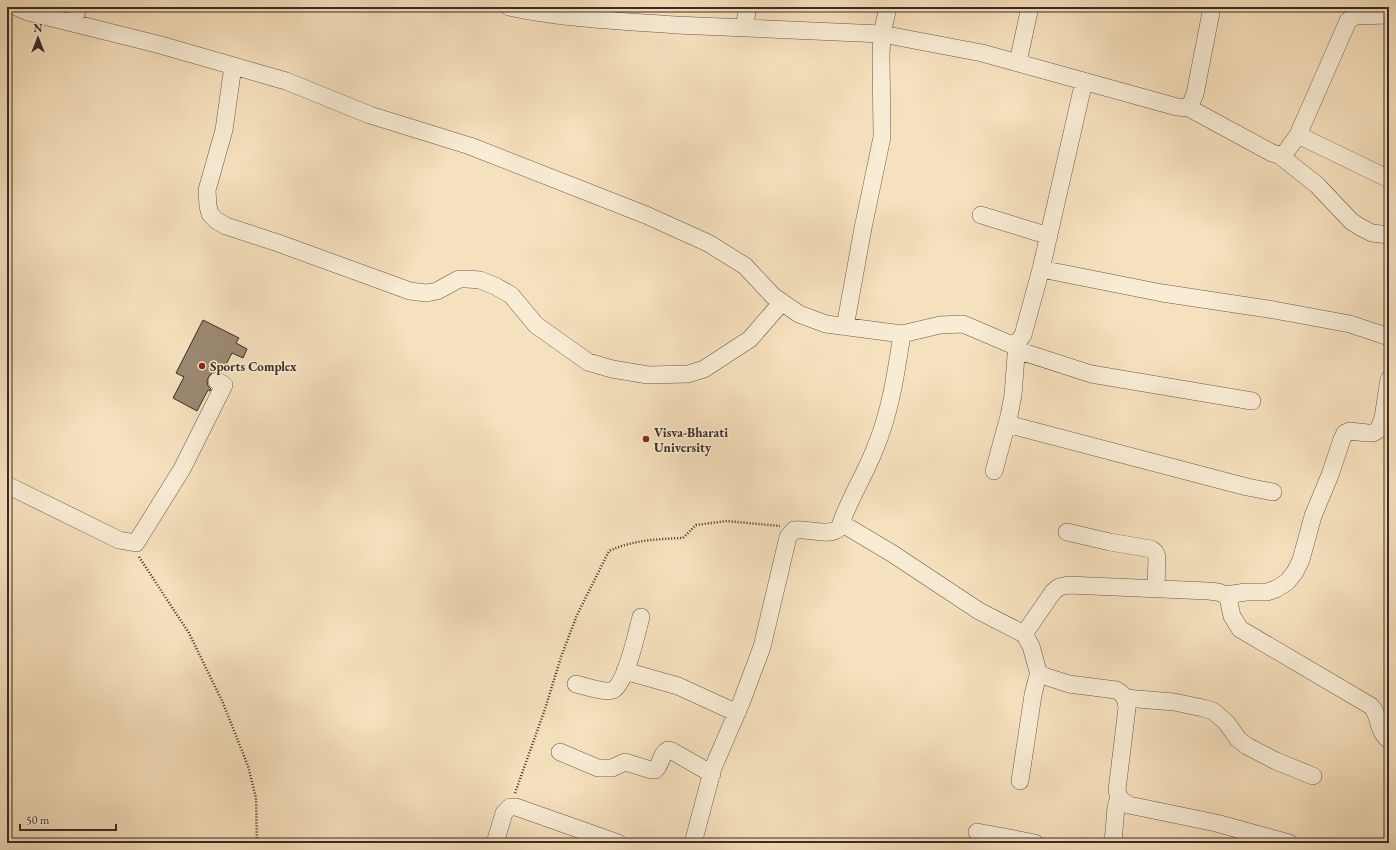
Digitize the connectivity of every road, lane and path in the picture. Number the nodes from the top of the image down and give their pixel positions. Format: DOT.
graph roads {
  1 [pos="16,7"];
  2 [pos="78,7"];
  3 [pos="509,7"];
  4 [pos="748,7"];
  5 [pos="888,7"];
  6 [pos="1030,7"];
  7 [pos="1212,7"];
  8 [pos="1389,15"];
  9 [pos="74,23"];
  10 [pos="744,28"];
  11 [pos="882,34"];
  12 [pos="1018,62"];
  13 [pos="233,66"];
  14 [pos="1084,81"];
  15 [pos="1189,108"];
  16 [pos="1298,135"];
  17 [pos="1279,155"];
  18 [pos="1389,179"];
  19 [pos="981,215"];
  20 [pos="1389,235"];
  21 [pos="1049,236"];
  22 [pos="1042,269"];
  23 [pos="782,302"];
  24 [pos="845,327"];
  25 [pos="902,334"];
  26 [pos="1389,337"];
  27 [pos="1017,346"];
  28 [pos="1389,379"];
  29 [pos="217,381"];
  30 [pos="1252,401"];
  31 [pos="1386,420"];
  32 [pos="1007,424"];
  33 [pos="994,471"];
  34 [pos="7,485"];
  35 [pos="1273,492"];
  36 [pos="841,523"];
  37 [pos="794,530"];
  38 [pos="1067,532"];
  39 [pos="136,542"];
  40 [pos="1156,588"];
  41 [pos="1226,595"];
  42 [pos="641,617"];
  43 [pos="1024,634"];
  44 [pos="625,672"];
  45 [pos="1041,675"];
  46 [pos="576,684"];
  47 [pos="1125,698"];
  48 [pos="737,713"];
  49 [pos="1389,740"];
  50 [pos="560,752"];
  51 [pos="712,774"];
  52 [pos="1313,776"];
  53 [pos="1020,781"];
  54 [pos="1119,797"];
  55 [pos="510,807"];
  56 [pos="977,832"];
  57 [pos="258,843"];
  58 [pos="496,843"];
  59 [pos="618,843"];
  60 [pos="694,843"];
  61 [pos="1035,843"];
  62 [pos="1113,843"];
  63 [pos="1290,843"];
  1 -- 9 [label="street"];
  2 -- 9 [label="street"];
  3 -- 10 [label="street"];
  4 -- 10 [label="street"];
  5 -- 11 [label="street"];
  6 -- 12 [label="street"];
  7 -- 15 [label="street"];
  8 -- 16 [label="street"];
  9 -- 13 [label="street"];
  10 -- 11 [label="street"];
  11 -- 12 [label="street"];
  11 -- 24 [label="street"];
  12 -- 14 [label="street"];
  13 -- 23 [label="street"];
  13 -- 23 [label="street"];
  14 -- 15 [label="street"];
  14 -- 21 [label="street"];
  15 -- 17 [label="street"];
  16 -- 17 [label="street"];
  16 -- 18 [label="street"];
  17 -- 20 [label="street"];
  19 -- 21 [label="street"];
  21 -- 22 [label="street"];
  22 -- 26 [label="street"];
  22 -- 27 [label="street"];
  23 -- 24 [label="street"];
  24 -- 25 [label="street"];
  25 -- 27 [label="street"];
  25 -- 36 [label="street"];
  27 -- 30 [label="street"];
  27 -- 32 [label="street"];
  28 -- 31 [label="street"];
  29 -- 39 [label="street"];
  31 -- 41 [label="street"];
  32 -- 33 [label="street"];
  32 -- 35 [label="street"];
  34 -- 39 [label="street"];
  36 -- 37 [label="street"];
  36 -- 43 [label="street"];
  37 -- 48 [label="street"];
  37 -- 55 [label="path"];
  38 -- 40 [label="street"];
  39 -- 57 [label="path"];
  40 -- 41 [label="street"];
  40 -- 43 [label="street"];
  41 -- 49 [label="street"];
  42 -- 44 [label="street"];
  43 -- 45 [label="street"];
  44 -- 46 [label="street"];
  44 -- 48 [label="street"];
  45 -- 47 [label="street"];
  45 -- 53 [label="street"];
  47 -- 52 [label="street"];
  47 -- 54 [label="street"];
  48 -- 51 [label="street"];
  50 -- 51 [label="street"];
  51 -- 60 [label="street"];
  54 -- 62 [label="street"];
  54 -- 63 [label="street"];
  55 -- 58 [label="street"];
  55 -- 59 [label="street"];
  56 -- 61 [label="street"];
}
